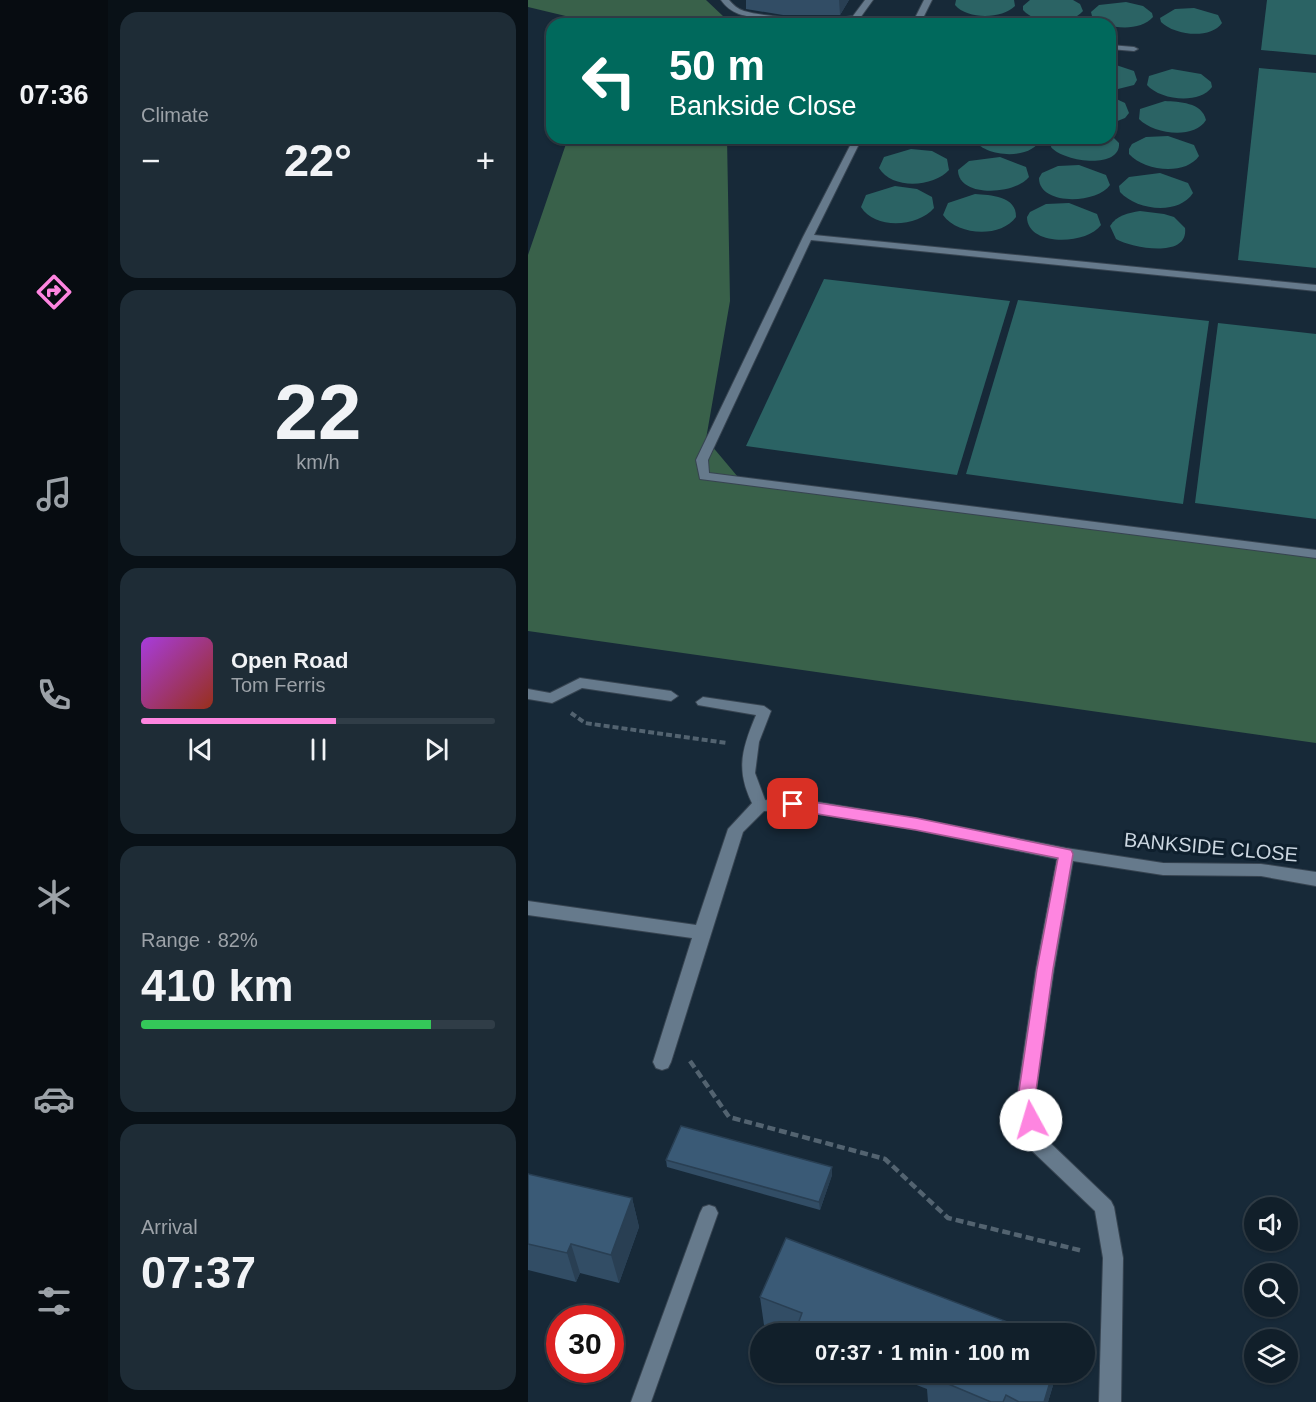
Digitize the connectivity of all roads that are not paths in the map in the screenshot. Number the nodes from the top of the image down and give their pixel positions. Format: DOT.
graph roads {
  1 [pos="725,0"];
  2 [pos="868,0"];
  3 [pos="928,0"];
  4 [pos="802,18"];
  5 [pos="856,18"];
  6 [pos="919,18"];
  7 [pos="1116,48"];
  8 [pos="1134,49"];
  9 [pos="855,144"];
  10 [pos="808,237"];
  11 [pos="1316,288"];
  12 [pos="1316,554"];
  13 [pos="528,694"];
  14 [pos="671,696"];
  15 [pos="703,702"];
  16 [pos="760,805"];
  17 [pos="1066,854"];
  18 [pos="1316,879"];
  19 [pos="528,908"];
  20 [pos="702,933"];
  21 [pos="662,1062"];
  22 [pos="709,1213"];
  23 [pos="640,1402"];
  24 [pos="1110,1402"];
  1 -- 4 [label="lane"];
  2 -- 5 [label="lane"];
  3 -- 6 [label="lane"];
  7 -- 8 [label="lane"];
  9 -- 10 [label="lane"];
  10 -- 11 [label="lane"];
  10 -- 12 [label="lane"];
  13 -- 14 [label="lane"];
  15 -- 16 [label="lane"];
  16 -- 17 [label="street, BANKSIDE CLOSE"];
  16 -- 20 [label="street"];
  17 -- 18 [label="street, BANKSIDE CLOSE"];
  17 -- 24 [label="street"];
  19 -- 20 [label="street"];
  20 -- 21 [label="street"];
  22 -- 23 [label="lane"];
}
